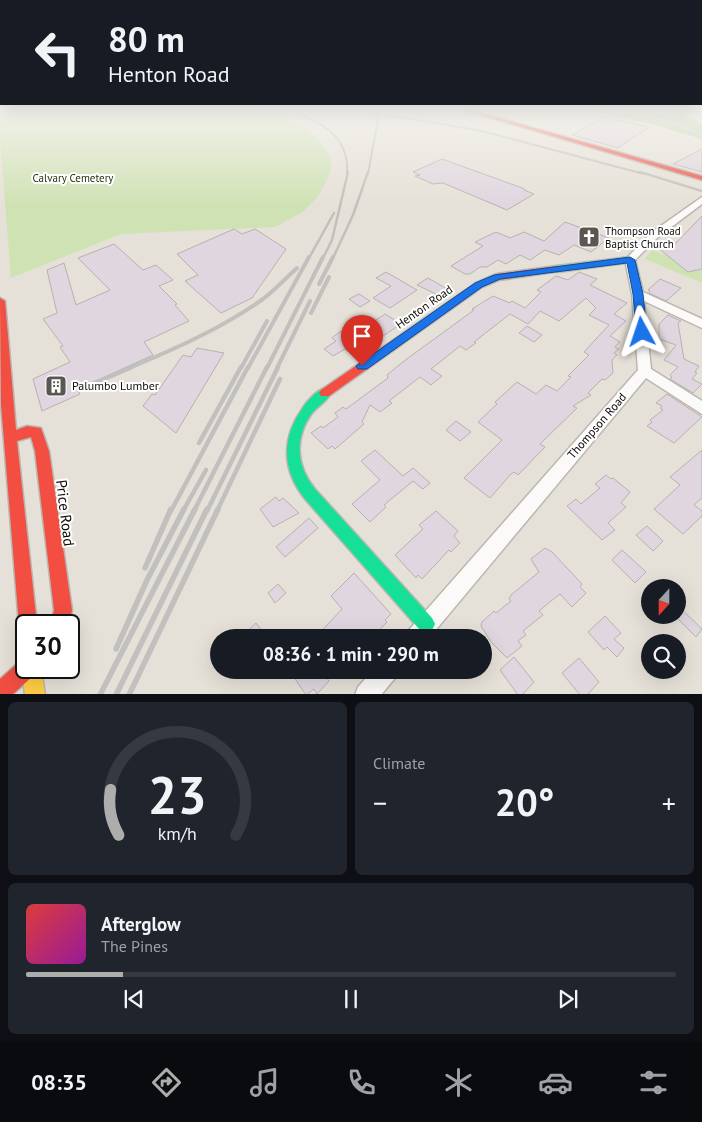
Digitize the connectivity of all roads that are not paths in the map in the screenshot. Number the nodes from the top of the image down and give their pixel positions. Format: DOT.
graph roads {
  1 [pos="571,140"];
  2 [pos="702,178"];
  3 [pos="702,200"];
  4 [pos="630,260"];
  5 [pos="638,294"];
  6 [pos="0,301"];
  7 [pos="702,324"];
  8 [pos="645,371"];
  9 [pos="702,408"];
  10 [pos="5,437"];
  11 [pos="27,614"];
  12 [pos="62,614"];
  13 [pos="426,624"];
  14 [pos="422,629"];
  15 [pos="15,679"];
  16 [pos="33,679"];
  17 [pos="379,679"];
  18 [pos="0,692"];
  19 [pos="35,694"];
  20 [pos="366,694"];
  1 -- 2 [label="street"];
  3 -- 4 [label="street"];
  4 -- 5 [label="street"];
  4 -- 13 [label="street, Henton Road"];
  5 -- 7 [label="street"];
  5 -- 8 [label="street"];
  6 -- 10 [label="street"];
  8 -- 9 [label="street"];
  8 -- 13 [label="street, Thompson Road"];
  10 -- 11 [label="street"];
  10 -- 12 [label="street, Price Road"];
  13 -- 14 [label="street, Thompson Road"];
  15 -- 18 [label="street"];
  16 -- 19 [label="street"];
  17 -- 20 [label="street"];
}
